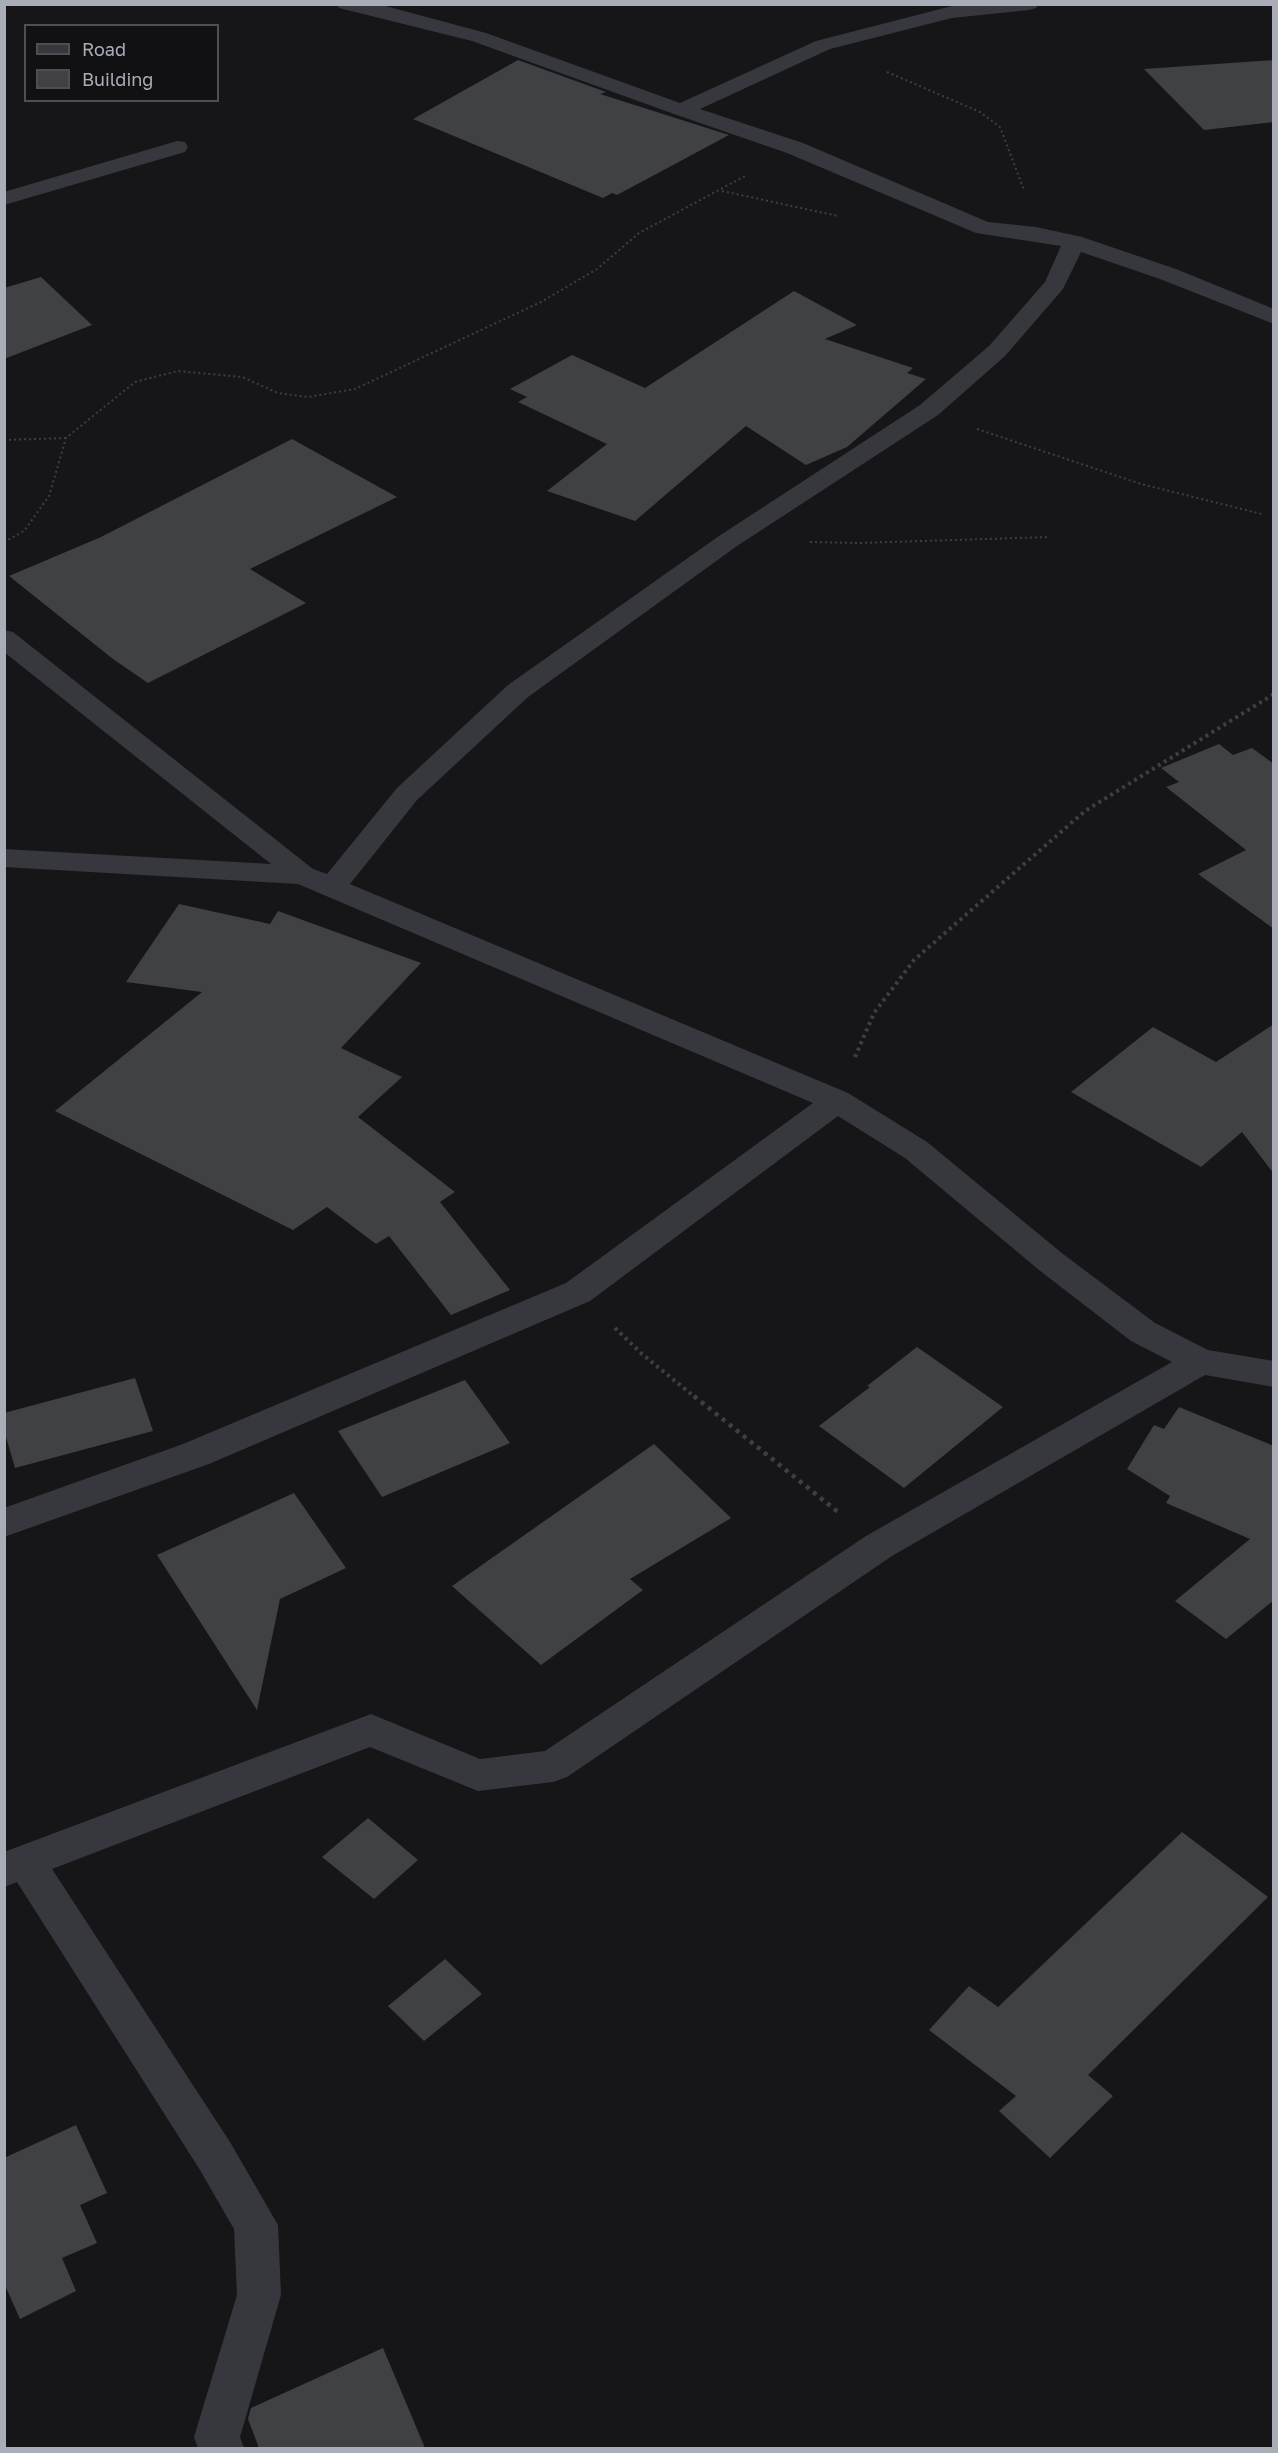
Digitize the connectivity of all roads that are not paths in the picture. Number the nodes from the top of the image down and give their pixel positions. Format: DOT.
graph roads {
  1 [pos="346,4"];
  2 [pos="1029,4"];
  3 [pos="681,110"];
  4 [pos="177,147"];
  5 [pos="4,200"];
  6 [pos="1074,242"];
  7 [pos="1274,318"];
  8 [pos="4,638"];
  9 [pos="4,858"];
  10 [pos="303,875"];
  11 [pos="333,886"];
  12 [pos="837,1101"];
  13 [pos="1202,1361"];
  14 [pos="1274,1374"];
  15 [pos="4,1523"];
  16 [pos="15,1866"];
  17 [pos="221,2448"];
  1 -- 3 [label="street"];
  2 -- 3 [label="street"];
  3 -- 6 [label="street"];
  4 -- 5 [label="street"];
  6 -- 7 [label="street"];
  6 -- 11 [label="street"];
  8 -- 10 [label="street"];
  9 -- 10 [label="street"];
  10 -- 11 [label="street"];
  11 -- 12 [label="street"];
  12 -- 13 [label="street"];
  12 -- 15 [label="street"];
  13 -- 14 [label="street"];
  13 -- 16 [label="street"];
  16 -- 17 [label="street"];
}
